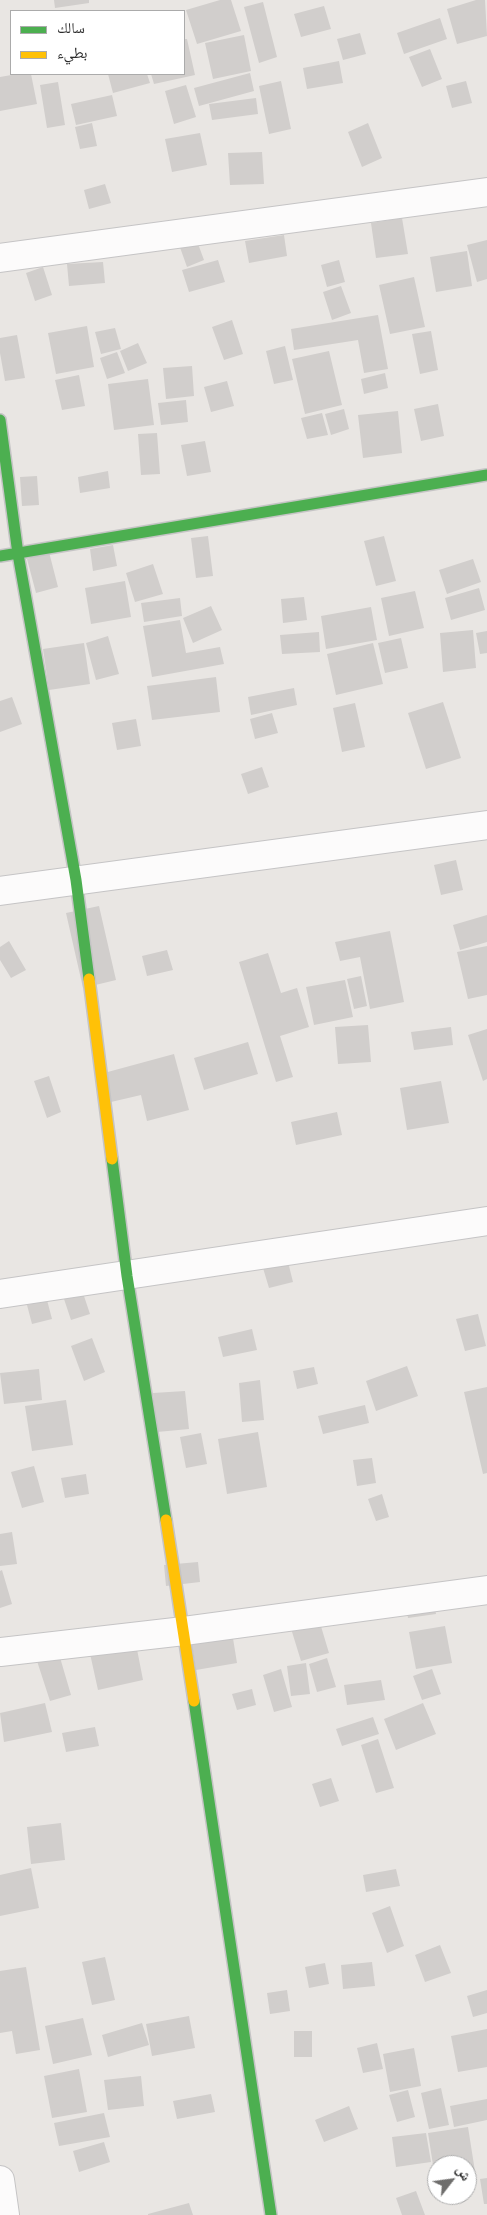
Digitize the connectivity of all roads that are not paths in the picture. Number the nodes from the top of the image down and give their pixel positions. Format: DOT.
graph roads {
  1 [pos="487,192"];
  2 [pos="0,258"];
  3 [pos="0,420"];
  4 [pos="487,475"];
  5 [pos="18,554"];
  6 [pos="0,556"];
  7 [pos="487,825"];
  8 [pos="76,880"];
  9 [pos="0,891"];
  10 [pos="487,1221"];
  11 [pos="127,1276"];
  12 [pos="0,1294"];
  13 [pos="487,1590"];
  14 [pos="184,1631"];
  15 [pos="0,1652"];
  16 [pos="0,2180"];
  17 [pos="5,2215"];
  18 [pos="271,2215"];
  1 -- 2 [label="street"];
  3 -- 5 [label="street"];
  4 -- 5 [label="street"];
  5 -- 6 [label="street"];
  5 -- 8 [label="street"];
  7 -- 8 [label="street"];
  8 -- 9 [label="street"];
  8 -- 11 [label="street"];
  10 -- 11 [label="street"];
  11 -- 12 [label="street"];
  11 -- 14 [label="street"];
  13 -- 14 [label="street"];
  14 -- 15 [label="street"];
  14 -- 18 [label="street"];
  16 -- 17 [label="street"];
}
